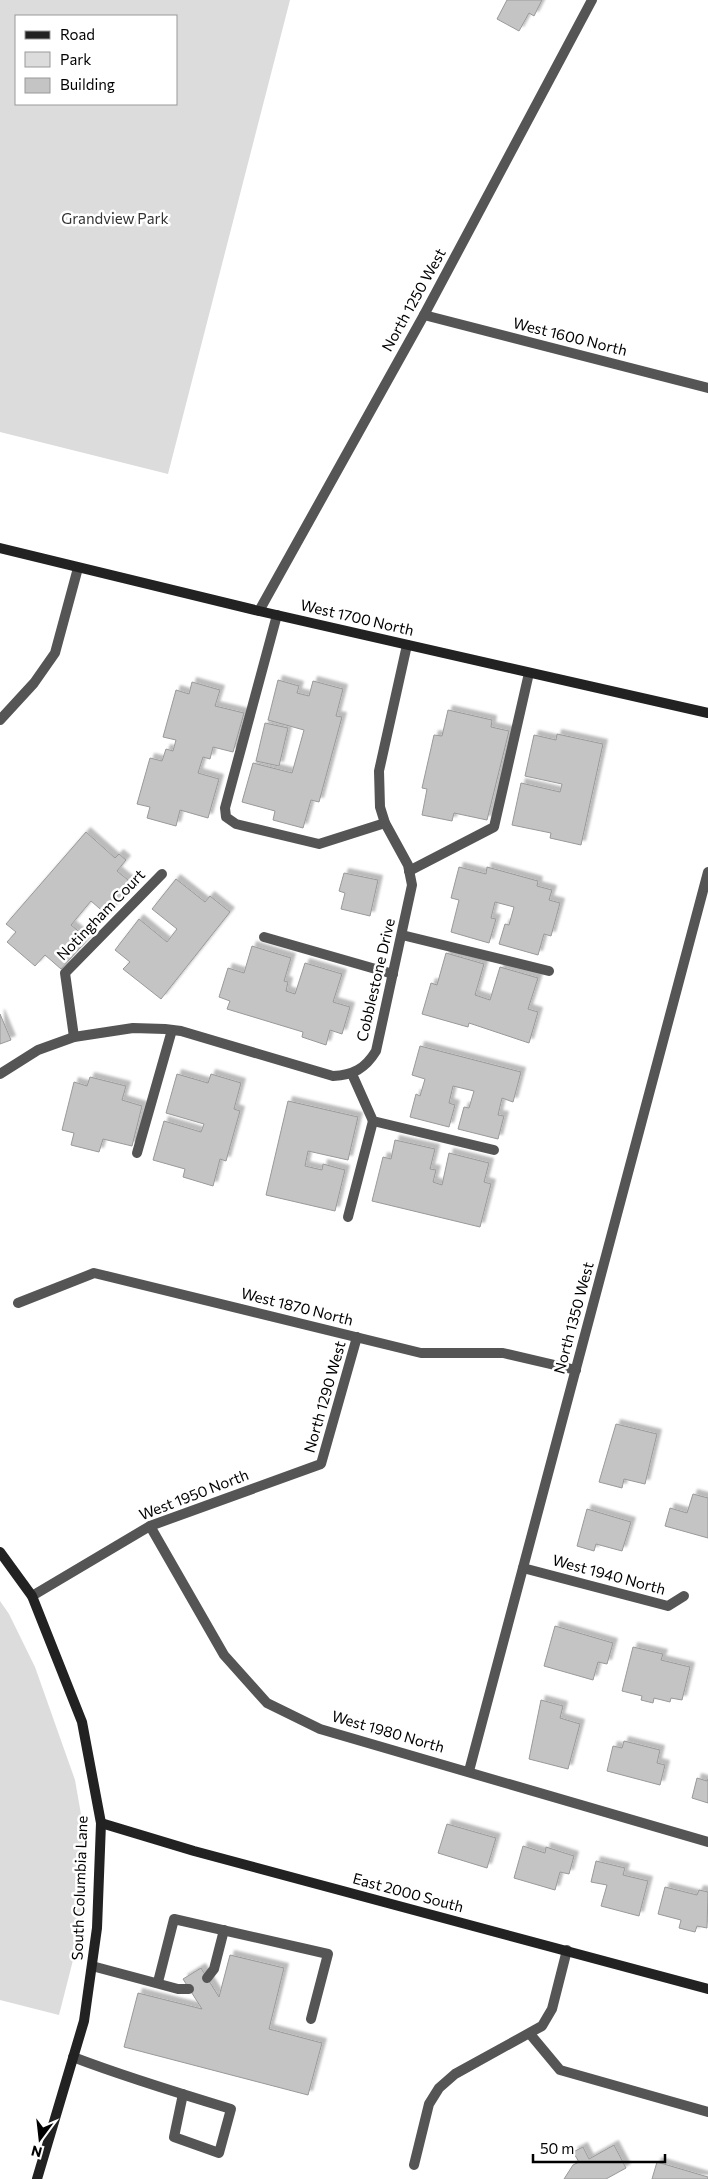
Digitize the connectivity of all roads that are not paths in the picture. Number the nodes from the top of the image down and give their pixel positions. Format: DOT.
graph roads {
  1 [pos="592,0"];
  2 [pos="424,315"];
  3 [pos="708,388"];
  4 [pos="0,548"];
  5 [pos="78,568"];
  6 [pos="259,611"];
  7 [pos="277,616"];
  8 [pos="406,645"];
  9 [pos="530,673"];
  10 [pos="708,713"];
  11 [pos="0,720"];
  12 [pos="385,822"];
  13 [pos="409,871"];
  14 [pos="708,872"];
  15 [pos="162,874"];
  16 [pos="402,936"];
  17 [pos="264,937"];
  18 [pos="549,970"];
  19 [pos="393,974"];
  20 [pos="172,1030"];
  21 [pos="74,1037"];
  22 [pos="0,1074"];
  23 [pos="352,1074"];
  24 [pos="373,1121"];
  25 [pos="494,1150"];
  26 [pos="137,1153"];
  27 [pos="348,1217"];
  28 [pos="18,1303"];
  29 [pos="357,1337"];
  30 [pos="576,1370"];
  31 [pos="321,1464"];
  32 [pos="150,1526"];
  33 [pos="0,1552"];
  34 [pos="523,1568"];
  35 [pos="32,1596"];
  36 [pos="684,1596"];
  37 [pos="469,1771"];
  38 [pos="101,1823"];
  39 [pos="708,1842"];
  40 [pos="224,1930"];
  41 [pos="566,1950"];
  42 [pos="92,1966"];
  43 [pos="207,1978"];
  44 [pos="158,1982"];
  45 [pos="190,1989"];
  46 [pos="708,1989"];
  47 [pos="311,2019"];
  48 [pos="530,2034"];
  49 [pos="73,2057"];
  50 [pos="183,2094"];
  51 [pos="708,2112"];
  52 [pos="414,2165"];
  53 [pos="37,2179"];
  1 -- 2 [label="street, North 1250 West"];
  2 -- 3 [label="street, West 1600 North"];
  2 -- 6 [label="street, North 1250 West"];
  4 -- 5 [label="street, West 1700 North"];
  5 -- 6 [label="street, West 1700 North"];
  5 -- 11 [label="street"];
  6 -- 7 [label="street, West 1700 North"];
  7 -- 8 [label="street, West 1700 North"];
  7 -- 12 [label="street"];
  8 -- 9 [label="street, West 1700 North"];
  8 -- 12 [label="street, Cobblestone Drive"];
  9 -- 10 [label="street, West 1700 North"];
  9 -- 13 [label="street"];
  12 -- 13 [label="street, Cobblestone Drive"];
  13 -- 16 [label="street, Cobblestone Drive"];
  14 -- 30 [label="street, North 1350 West"];
  15 -- 21 [label="street, Notingham Court"];
  16 -- 18 [label="street"];
  16 -- 19 [label="street, Cobblestone Drive"];
  17 -- 19 [label="street"];
  19 -- 23 [label="street, Cobblestone Drive"];
  20 -- 21 [label="street"];
  20 -- 23 [label="street"];
  20 -- 26 [label="street"];
  21 -- 22 [label="street"];
  23 -- 24 [label="street"];
  24 -- 25 [label="street"];
  24 -- 27 [label="street"];
  28 -- 29 [label="street, West 1870 North"];
  29 -- 30 [label="street, West 1870 North"];
  29 -- 31 [label="street, North 1290 West"];
  30 -- 34 [label="street, North 1350 West"];
  31 -- 32 [label="street, West 1950 North"];
  32 -- 35 [label="street, West 1950 North"];
  32 -- 37 [label="street, West 1980 North"];
  33 -- 35 [label="street, South Columbia Lane"];
  34 -- 36 [label="street, West 1940 North"];
  34 -- 37 [label="street, North 1350 West"];
  35 -- 38 [label="street, South Columbia Lane"];
  37 -- 39 [label="street, West 1980 North"];
  38 -- 41 [label="street, East 2000 South"];
  38 -- 42 [label="street, South Columbia Lane"];
  40 -- 43 [label="street"];
  40 -- 44 [label="street"];
  40 -- 47 [label="street"];
  41 -- 46 [label="street, East 2000 South"];
  41 -- 48 [label="street"];
  42 -- 44 [label="street"];
  42 -- 49 [label="street, South Columbia Lane"];
  44 -- 45 [label="street"];
  48 -- 51 [label="street"];
  48 -- 52 [label="street"];
  49 -- 50 [label="street"];
  49 -- 53 [label="street, South Columbia Lane"];
  50 -- 50 [label="street"];
}
